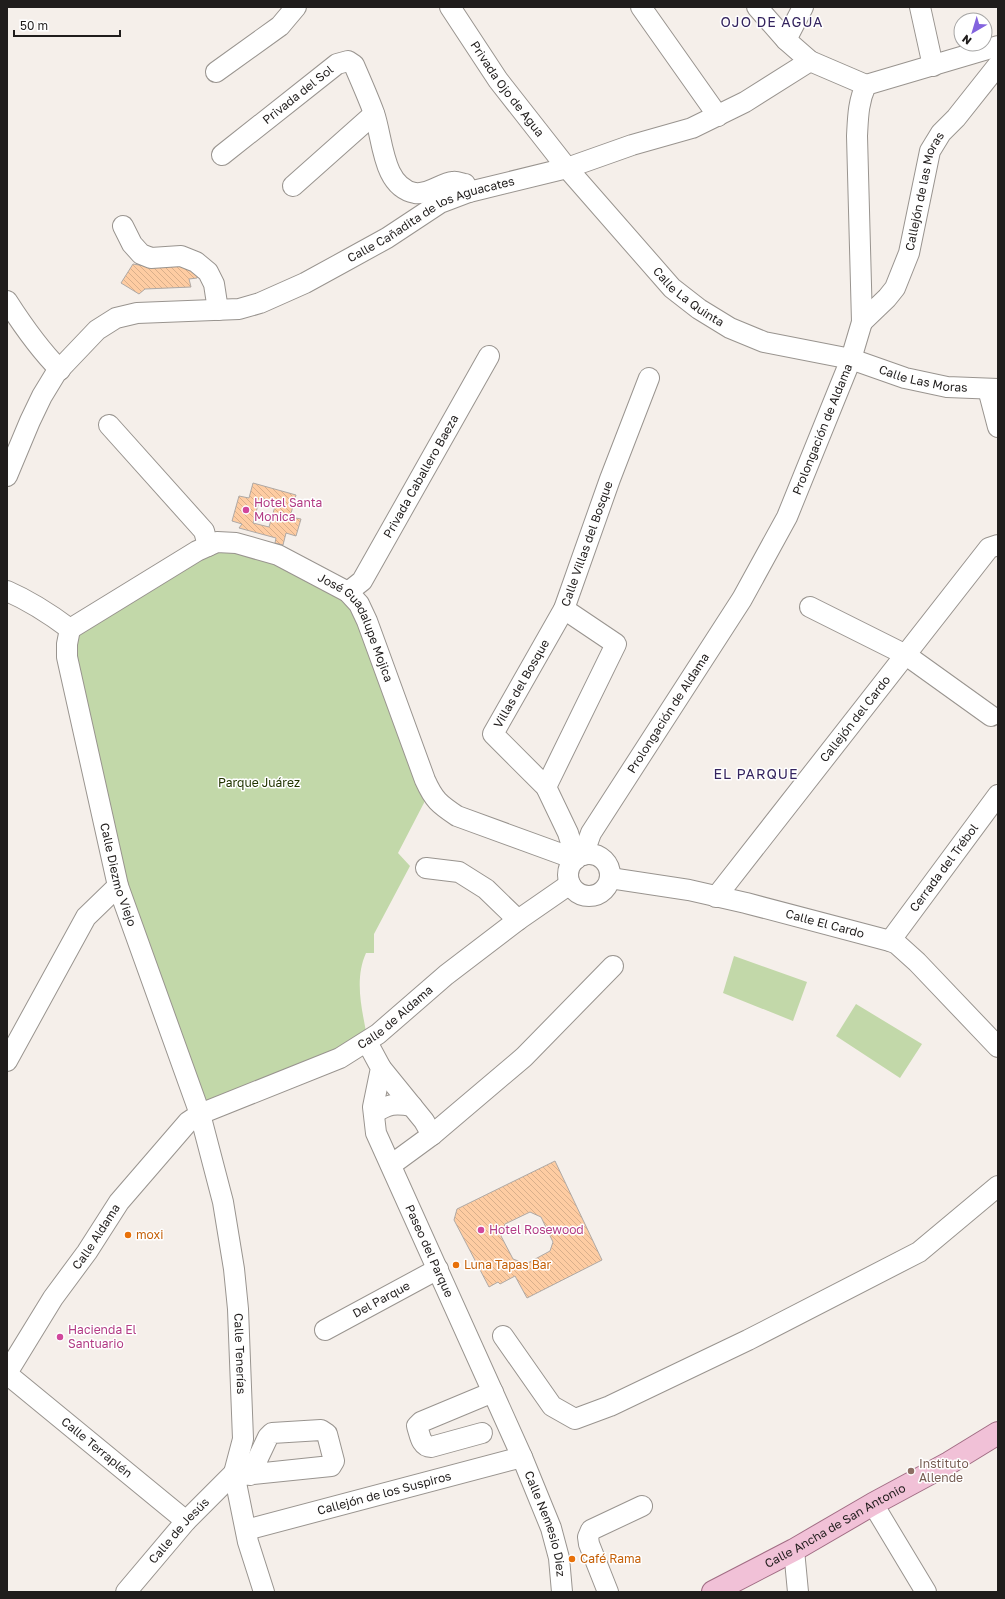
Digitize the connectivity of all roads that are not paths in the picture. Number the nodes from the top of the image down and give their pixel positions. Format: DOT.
graph roads {
  1 [pos="296,7"];
  2 [pos="450,7"];
  3 [pos="641,7"];
  4 [pos="757,7"];
  5 [pos="803,7"];
  6 [pos="920,7"];
  7 [pos="786,40"];
  8 [pos="998,46"];
  9 [pos="810,61"];
  10 [pos="998,65"];
  11 [pos="933,66"];
  12 [pos="216,72"];
  13 [pos="866,86"];
  14 [pos="374,114"];
  15 [pos="718,116"];
  16 [pos="222,155"];
  17 [pos="567,168"];
  18 [pos="293,186"];
  19 [pos="469,192"];
  20 [pos="123,226"];
  21 [pos="7,301"];
  22 [pos="218,310"];
  23 [pos="862,322"];
  24 [pos="489,356"];
  25 [pos="851,359"];
  26 [pos="60,370"];
  27 [pos="649,378"];
  28 [pos="993,389"];
  29 [pos="109,425"];
  30 [pos="998,427"];
  31 [pos="7,476"];
  32 [pos="998,545"];
  33 [pos="208,546"];
  34 [pos="7,591"];
  35 [pos="348,592"];
  36 [pos="810,607"];
  37 [pos="564,609"];
  38 [pos="70,629"];
  39 [pos="906,655"];
  40 [pos="990,716"];
  41 [pos="546,787"];
  42 [pos="998,794"];
  43 [pos="578,858"];
  44 [pos="426,868"];
  45 [pos="610,878"];
  46 [pos="570,884"];
  47 [pos="118,886"];
  48 [pos="716,897"];
  49 [pos="518,920"];
  50 [pos="890,941"];
  51 [pos="613,966"];
  52 [pos="367,1042"];
  53 [pos="998,1047"];
  54 [pos="7,1061"];
  55 [pos="381,1068"];
  56 [pos="412,1106"];
  57 [pos="374,1113"];
  58 [pos="200,1114"];
  59 [pos="432,1135"];
  60 [pos="391,1165"];
  61 [pos="998,1186"];
  62 [pos="438,1269"];
  63 [pos="325,1330"];
  64 [pos="503,1336"];
  65 [pos="7,1373"];
  66 [pos="493,1392"];
  67 [pos="482,1433"];
  68 [pos="998,1433"];
  69 [pos="522,1457"];
  70 [pos="240,1475"];
  71 [pos="873,1504"];
  72 [pos="642,1506"];
  73 [pos="186,1521"];
  74 [pos="246,1530"];
  75 [pos="794,1550"];
  76 [pos="126,1592"];
  77 [pos="264,1592"];
  78 [pos="562,1592"];
  79 [pos="608,1592"];
  80 [pos="713,1592"];
  81 [pos="798,1592"];
  82 [pos="926,1592"];
  1 -- 12 [label="street"];
  2 -- 17 [label="street, Privada Ojo de Agua"];
  3 -- 15 [label="street"];
  4 -- 7 [label="street"];
  5 -- 7 [label="street"];
  6 -- 11 [label="street"];
  7 -- 9 [label="street"];
  8 -- 11 [label="street"];
  9 -- 13 [label="street"];
  9 -- 15 [label="street, Calle Cañadita de los Aguacates"];
  10 -- 23 [label="street, Callejón de las Moras"];
  11 -- 13 [label="street"];
  13 -- 23 [label="street, Prolongación de Aldama"];
  14 -- 16 [label="street, Privada del Sol"];
  14 -- 18 [label="street"];
  14 -- 19 [label="street, Privada del Sol"];
  15 -- 17 [label="street, Calle Cañadita de los Aguacates"];
  17 -- 19 [label="street, Calle Cañadita de los Aguacates"];
  17 -- 25 [label="street, Calle La Quinta"];
  19 -- 22 [label="street, Calle Cañadita de los Aguacates"];
  20 -- 22 [label="street"];
  21 -- 26 [label="street"];
  22 -- 26 [label="street, Calle Cañadita de los Aguacates"];
  23 -- 25 [label="street, Prolongación de Aldama"];
  24 -- 35 [label="street, Privada Caballero Baeza"];
  25 -- 28 [label="street, Calle Las Moras"];
  25 -- 43 [label="street, Prolongación de Aldama"];
  26 -- 31 [label="street, Calle Cañadita de los Aguacates"];
  27 -- 37 [label="street, Calle Villas del Bosque"];
  28 -- 30 [label="street"];
  29 -- 33 [label="street"];
  32 -- 39 [label="street, Callejón del Cardo"];
  33 -- 35 [label="street, José Guadalupe Mojica"];
  33 -- 38 [label="street, José Guadalupe Mojica"];
  34 -- 38 [label="street"];
  35 -- 43 [label="street, José Guadalupe Mojica"];
  36 -- 39 [label="street"];
  37 -- 41 [label="street, Villas del Bosque"];
  37 -- 41 [label="street, Calle Villas del Bosque"];
  38 -- 47 [label="street, Calle Diezmo Viejo"];
  39 -- 40 [label="street"];
  39 -- 48 [label="street, Callejón del Cardo"];
  41 -- 43 [label="street"];
  42 -- 50 [label="street, Cerrada del Trébol"];
  43 -- 45 [label="street"];
  43 -- 46 [label="street"];
  44 -- 49 [label="street"];
  45 -- 46 [label="street"];
  45 -- 48 [label="street, Calle El Cardo"];
  46 -- 49 [label="street, Calle de Aldama"];
  47 -- 54 [label="street"];
  47 -- 58 [label="street, Calle Diezmo Viejo"];
  48 -- 50 [label="street, Calle El Cardo"];
  49 -- 52 [label="street, Calle de Aldama"];
  50 -- 53 [label="street, Calle El Cardo"];
  51 -- 59 [label="street"];
  52 -- 55 [label="street"];
  52 -- 58 [label="street, Calle de Aldama"];
  55 -- 56 [label="street"];
  55 -- 57 [label="street, Paseo del Parque"];
  56 -- 57 [label="street"];
  56 -- 59 [label="street"];
  57 -- 60 [label="street, Paseo del Parque"];
  58 -- 65 [label="street, Calle Aldama"];
  58 -- 70 [label="street, Calle Tenerías"];
  59 -- 60 [label="street"];
  60 -- 62 [label="street, Paseo del Parque"];
  61 -- 64 [label="street"];
  62 -- 63 [label="street, Del Parque"];
  62 -- 66 [label="street, Paseo del Parque"];
  65 -- 73 [label="street, Calle Terraplén"];
  66 -- 67 [label="street"];
  66 -- 69 [label="street, Paseo del Parque"];
  68 -- 71 [label="main road, Calle Ancha de San Antonio"];
  69 -- 74 [label="street, Callejón de los Suspiros"];
  69 -- 78 [label="street, Calle Nemesio Diez"];
  70 -- 73 [label="street, Calle de Jesús"];
  70 -- 74 [label="street, Calle Tenerías"];
  71 -- 75 [label="main road, Calle Ancha de San Antonio"];
  71 -- 82 [label="street"];
  72 -- 79 [label="street"];
  73 -- 76 [label="street, Calle de Jesús"];
  74 -- 77 [label="street, Calle Tenerías"];
  75 -- 80 [label="main road, Calle Ancha de San Antonio"];
  75 -- 81 [label="street"];
}
